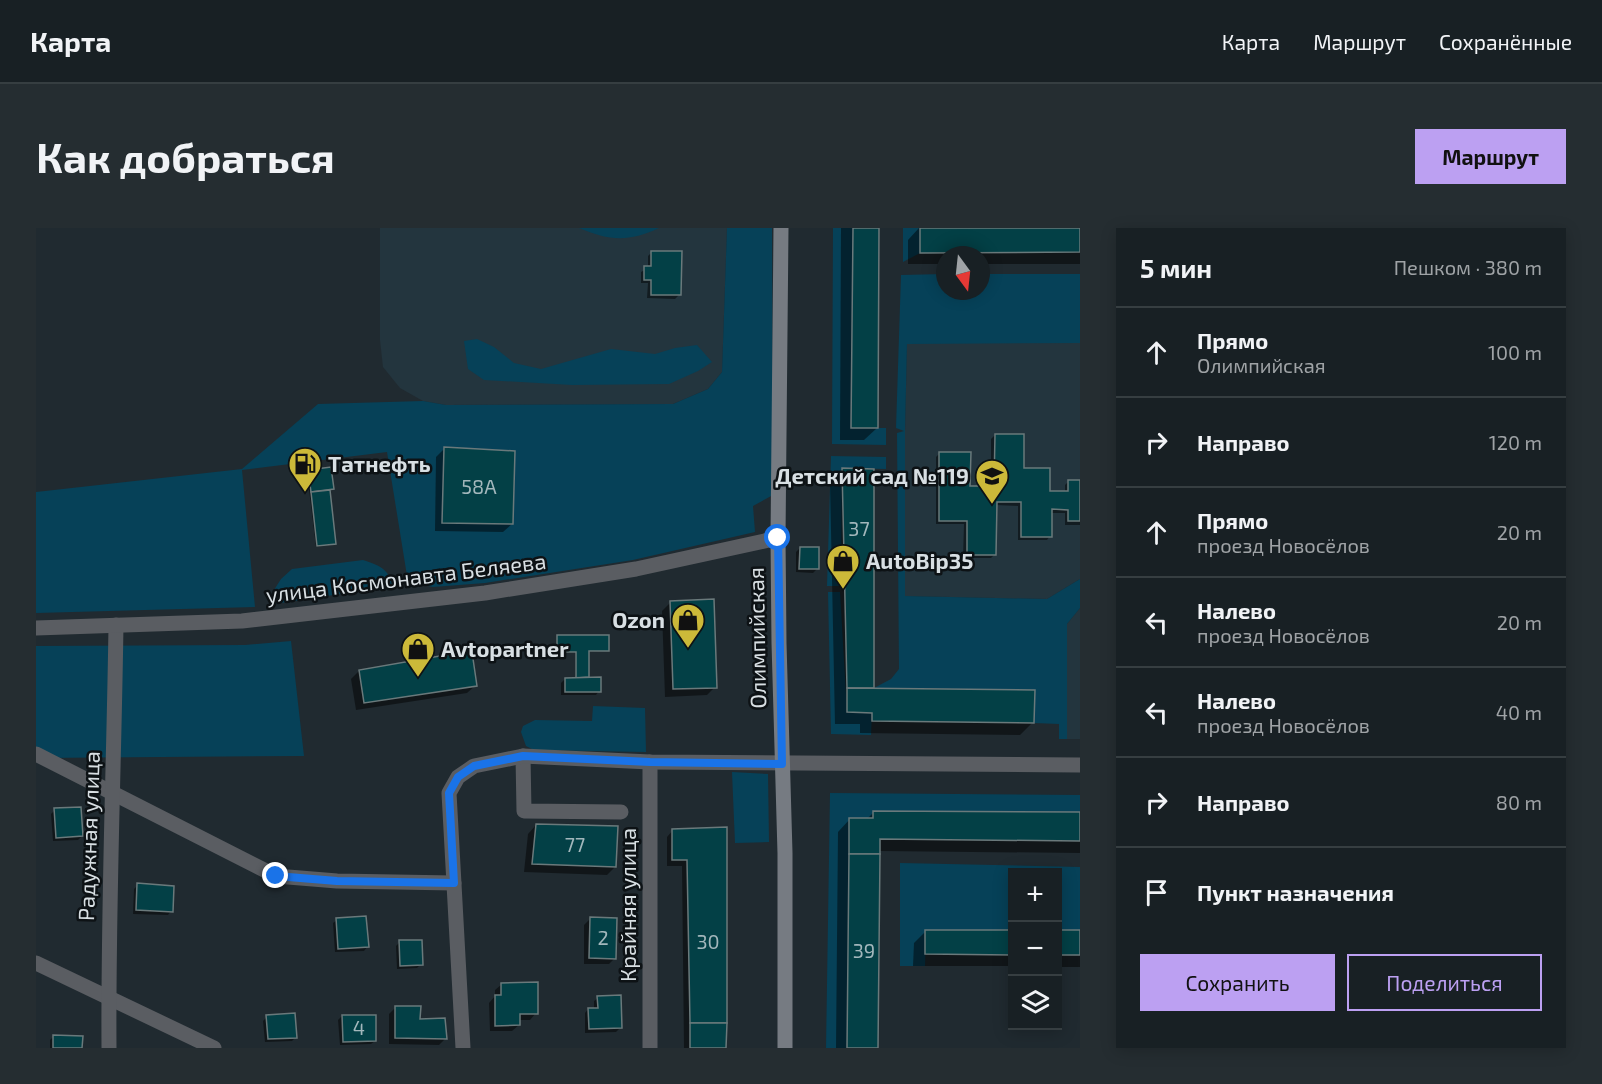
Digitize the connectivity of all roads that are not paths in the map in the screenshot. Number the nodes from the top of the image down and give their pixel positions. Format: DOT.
graph roads {
  1 [pos="781,228"];
  2 [pos="778,538"];
  3 [pos="116,625"];
  4 [pos="36,628"];
  5 [pos="36,754"];
  6 [pos="523,756"];
  7 [pos="650,762"];
  8 [pos="782,764"];
  9 [pos="1080,765"];
  10 [pos="114,795"];
  11 [pos="621,812"];
  12 [pos="454,883"];
  13 [pos="36,963"];
  14 [pos="108,997"];
  15 [pos="109,1048"];
  16 [pos="214,1048"];
  17 [pos="463,1048"];
  18 [pos="650,1048"];
  19 [pos="785,1048"];
  1 -- 2 [label="main road, Олимпийская"];
  2 -- 3 [label="street, улица Космонавта Беляева"];
  2 -- 8 [label="main road, Олимпийская"];
  3 -- 4 [label="street, улица Космонавта Беляева"];
  3 -- 10 [label="street, Радужная улица"];
  5 -- 10 [label="street"];
  6 -- 7 [label="street"];
  6 -- 11 [label="street"];
  6 -- 12 [label="street"];
  7 -- 8 [label="street"];
  7 -- 18 [label="street, Крайняя улица"];
  8 -- 9 [label="street"];
  8 -- 19 [label="main road, Олимпийская"];
  10 -- 12 [label="street"];
  10 -- 14 [label="street, Радужная улица"];
  12 -- 17 [label="street"];
  13 -- 14 [label="street"];
  14 -- 15 [label="street, Радужная улица"];
  14 -- 16 [label="street"];
}
